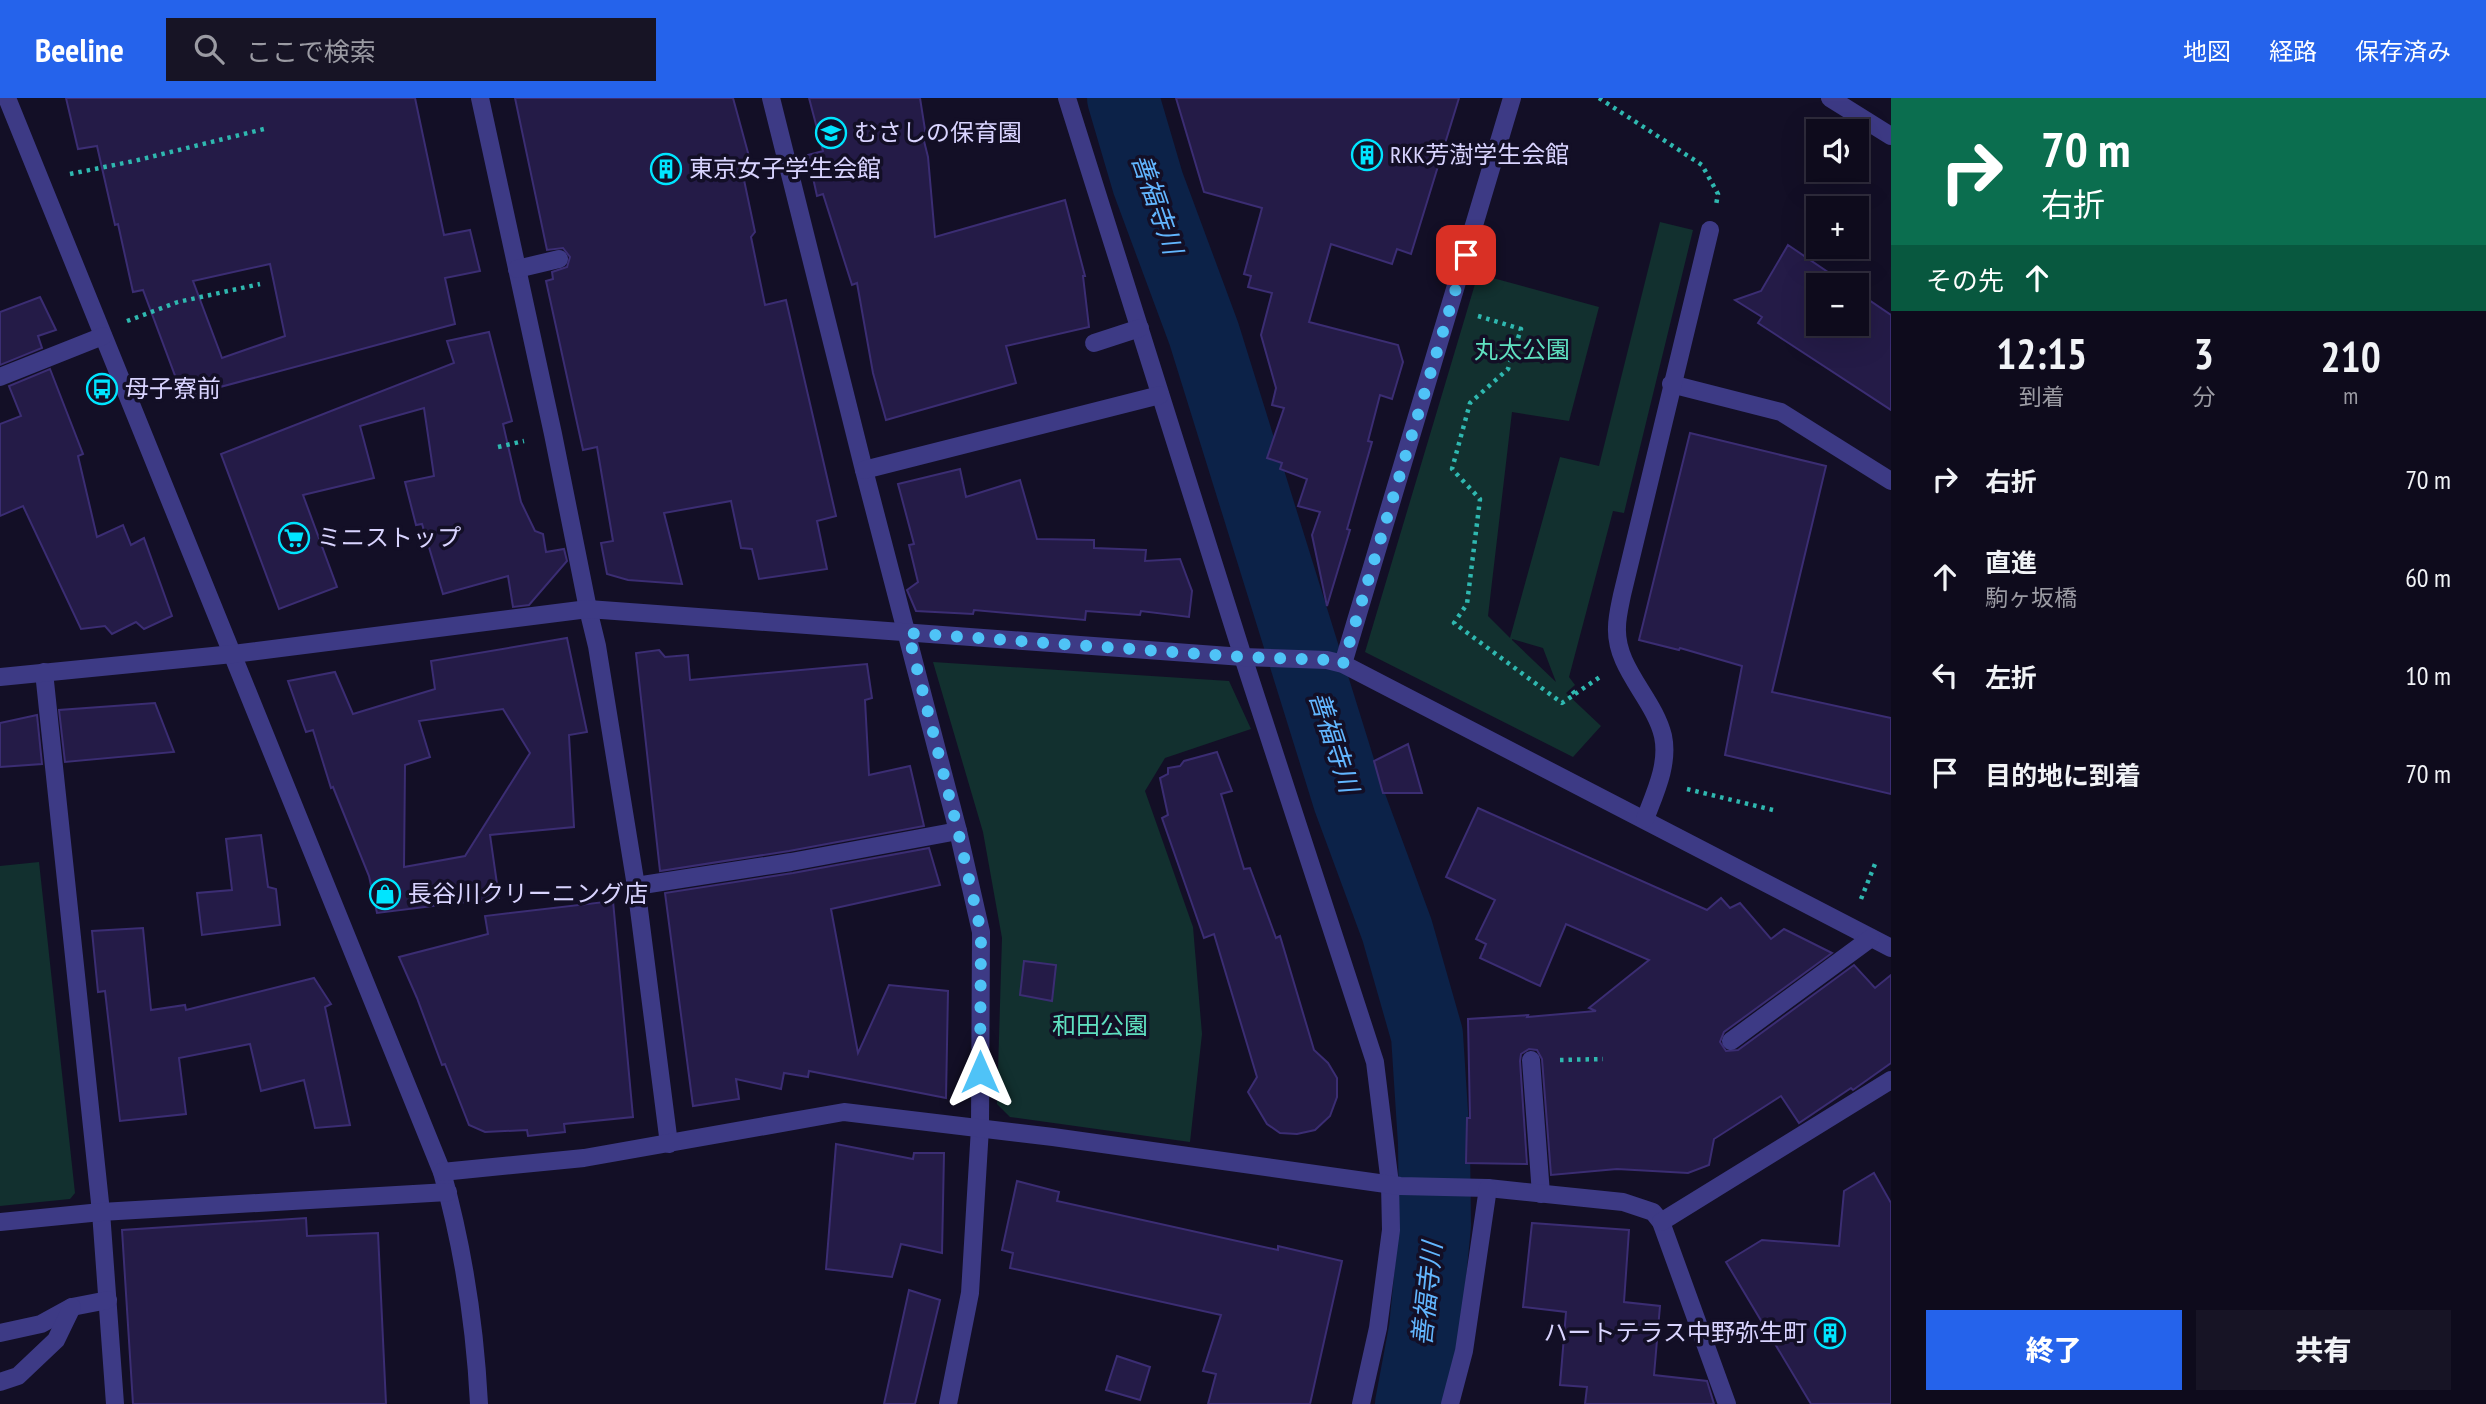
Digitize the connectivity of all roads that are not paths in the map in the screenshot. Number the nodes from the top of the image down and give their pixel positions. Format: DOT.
graph roads {
  1 [pos="7,98"];
  2 [pos="480,98"];
  3 [pos="771,98"];
  4 [pos="1067,98"];
  5 [pos="1512,98"];
  6 [pos="1830,98"];
  7 [pos="1891,136"];
  8 [pos="1710,230"];
  9 [pos="559,259"];
  10 [pos="517,268"];
  11 [pos="1140,328"];
  12 [pos="102,334"];
  13 [pos="1094,343"];
  14 [pos="0,377"];
  15 [pos="1671,384"];
  16 [pos="1160,395"];
  17 [pos="864,470"];
  18 [pos="1891,481"];
  19 [pos="588,609"];
  20 [pos="908,633"];
  21 [pos="233,654"];
  22 [pos="1243,657"];
  23 [pos="1335,662"];
  24 [pos="44,672"];
  25 [pos="0,677"];
  26 [pos="1645,819"];
  27 [pos="958,831"];
  28 [pos="636,886"];
  29 [pos="1871,938"];
  30 [pos="1891,948"];
  31 [pos="1731,1041"];
  32 [pos="1531,1060"];
  33 [pos="1891,1080"];
  34 [pos="980,1128"];
  35 [pos="669,1144"];
  36 [pos="442,1172"];
  37 [pos="1395,1185"];
  38 [pos="1488,1188"];
  39 [pos="448,1192"];
  40 [pos="1541,1194"];
  41 [pos="101,1212"];
  42 [pos="0,1222"];
  43 [pos="1661,1222"];
  44 [pos="108,1300"];
  45 [pos="72,1307"];
  46 [pos="0,1333"];
  47 [pos="0,1382"];
  48 [pos="115,1404"];
  49 [pos="479,1404"];
  50 [pos="948,1404"];
  51 [pos="1360,1404"];
  52 [pos="1450,1404"];
  53 [pos="1727,1404"];
  1 -- 12 [label="street"];
  2 -- 10 [label="street"];
  3 -- 17 [label="street"];
  4 -- 11 [label="street"];
  5 -- 23 [label="street"];
  6 -- 7 [label="street"];
  8 -- 15 [label="street"];
  9 -- 10 [label="street"];
  10 -- 19 [label="street"];
  11 -- 13 [label="street"];
  11 -- 16 [label="street"];
  12 -- 14 [label="street"];
  12 -- 21 [label="street"];
  15 -- 18 [label="street"];
  15 -- 26 [label="street"];
  16 -- 17 [label="street"];
  16 -- 22 [label="street"];
  17 -- 20 [label="street"];
  19 -- 20 [label="street"];
  19 -- 21 [label="street"];
  19 -- 28 [label="street"];
  20 -- 22 [label="street"];
  20 -- 27 [label="street"];
  21 -- 24 [label="street"];
  21 -- 36 [label="street"];
  22 -- 23 [label="street"];
  22 -- 37 [label="street"];
  23 -- 26 [label="street"];
  24 -- 25 [label="street"];
  24 -- 41 [label="street"];
  26 -- 29 [label="street"];
  27 -- 28 [label="street"];
  27 -- 34 [label="street"];
  28 -- 35 [label="street"];
  29 -- 30 [label="street"];
  29 -- 31 [label="street"];
  32 -- 40 [label="street"];
  33 -- 43 [label="street"];
  34 -- 35 [label="street"];
  34 -- 37 [label="street"];
  34 -- 50 [label="street"];
  35 -- 36 [label="street"];
  36 -- 39 [label="street"];
  37 -- 38 [label="street"];
  37 -- 51 [label="street"];
  38 -- 40 [label="street"];
  38 -- 52 [label="street"];
  39 -- 41 [label="street"];
  39 -- 49 [label="street"];
  40 -- 43 [label="street"];
  41 -- 42 [label="street"];
  41 -- 44 [label="street"];
  43 -- 53 [label="street"];
  44 -- 45 [label="street"];
  44 -- 48 [label="street"];
  45 -- 46 [label="street"];
  45 -- 47 [label="street"];
}
